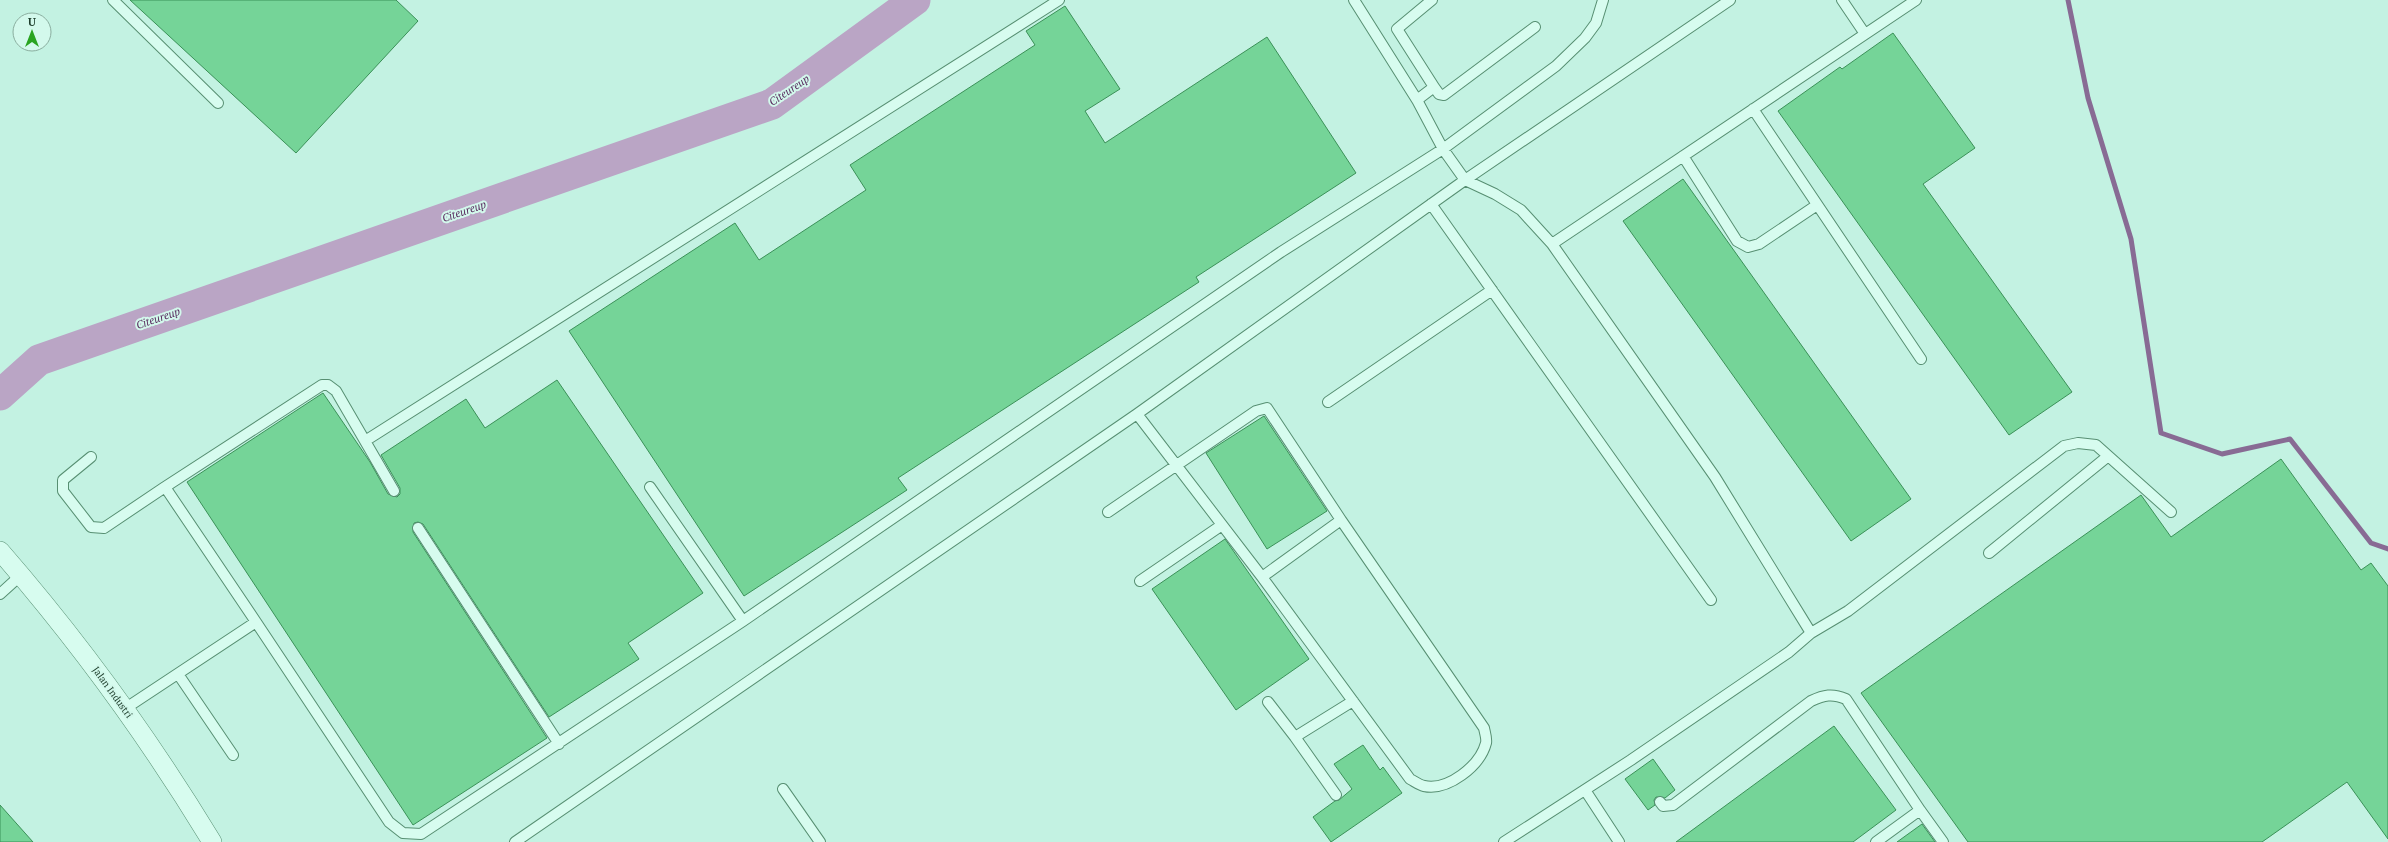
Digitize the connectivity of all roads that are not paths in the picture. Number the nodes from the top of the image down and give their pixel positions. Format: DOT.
graph roads {
  1 [pos="113,0"];
  2 [pos="1059,0"];
  3 [pos="1354,0"];
  4 [pos="1432,0"];
  5 [pos="1603,0"];
  6 [pos="1730,0"];
  7 [pos="1842,0"];
  8 [pos="1916,0"];
  9 [pos="1534,27"];
  10 [pos="1865,34"];
  11 [pos="1434,87"];
  12 [pos="1417,100"];
  13 [pos="218,103"];
  14 [pos="1753,109"];
  15 [pos="1443,149"];
  16 [pos="1683,156"];
  17 [pos="1465,180"];
  18 [pos="1431,204"];
  19 [pos="1817,206"];
  20 [pos="1552,244"];
  21 [pos="1492,290"];
  22 [pos="1921,360"];
  23 [pos="1328,402"];
  24 [pos="1137,414"];
  25 [pos="365,441"];
  26 [pos="2107,457"];
  27 [pos="91,458"];
  28 [pos="1176,466"];
  29 [pos="165,487"];
  30 [pos="650,487"];
  31 [pos="394,491"];
  32 [pos="1108,512"];
  33 [pos="2171,512"];
  34 [pos="1341,520"];
  35 [pos="1222,526"];
  36 [pos="418,528"];
  37 [pos="0,551"];
  38 [pos="1989,553"];
  39 [pos="21,575"];
  40 [pos="1262,578"];
  41 [pos="1140,581"];
  42 [pos="0,594"];
  43 [pos="1711,600"];
  44 [pos="743,621"];
  45 [pos="256,622"];
  46 [pos="1811,633"];
  47 [pos="178,674"];
  48 [pos="1353,701"];
  49 [pos="1268,702"];
  50 [pos="126,708"];
  51 [pos="1295,738"];
  52 [pos="559,744"];
  53 [pos="233,755"];
  54 [pos="784,790"];
  55 [pos="1584,790"];
  56 [pos="1336,795"];
  57 [pos="1660,802"];
  58 [pos="1920,810"];
  59 [pos="212,842"];
  60 [pos="515,842"];
  61 [pos="820,842"];
  62 [pos="1504,842"];
  63 [pos="1619,842"];
  64 [pos="1876,842"];
  65 [pos="1943,842"];
  1 -- 13 [label="lane"];
  2 -- 25 [label="lane"];
  3 -- 12 [label="lane"];
  4 -- 11 [label="lane"];
  5 -- 15 [label="lane"];
  6 -- 17 [label="lane"];
  7 -- 10 [label="lane"];
  8 -- 10 [label="lane"];
  9 -- 11 [label="lane"];
  10 -- 14 [label="lane"];
  11 -- 12 [label="lane"];
  12 -- 15 [label="lane"];
  14 -- 16 [label="lane"];
  14 -- 19 [label="lane"];
  15 -- 17 [label="lane"];
  15 -- 44 [label="lane"];
  16 -- 19 [label="lane"];
  16 -- 20 [label="lane"];
  17 -- 18 [label="lane"];
  17 -- 20 [label="lane"];
  18 -- 21 [label="lane"];
  18 -- 24 [label="lane"];
  19 -- 22 [label="lane"];
  20 -- 46 [label="lane"];
  21 -- 23 [label="lane"];
  21 -- 43 [label="lane"];
  24 -- 28 [label="lane"];
  24 -- 60 [label="lane"];
  25 -- 29 [label="lane"];
  25 -- 31 [label="lane"];
  26 -- 33 [label="lane"];
  26 -- 38 [label="lane"];
  26 -- 46 [label="lane"];
  27 -- 29 [label="lane"];
  28 -- 32 [label="lane"];
  28 -- 34 [label="lane"];
  28 -- 35 [label="lane"];
  29 -- 45 [label="lane"];
  30 -- 44 [label="lane"];
  34 -- 40 [label="lane"];
  34 -- 48 [label="lane"];
  35 -- 40 [label="lane"];
  35 -- 41 [label="lane"];
  36 -- 52 [label="lane"];
  37 -- 39 [label="street, Jalan Industri"];
  39 -- 42 [label="lane"];
  39 -- 50 [label="street, Jalan Industri"];
  40 -- 48 [label="lane"];
  44 -- 52 [label="lane"];
  45 -- 47 [label="lane"];
  45 -- 52 [label="lane"];
  46 -- 55 [label="lane"];
  47 -- 50 [label="lane"];
  47 -- 53 [label="lane"];
  48 -- 51 [label="lane"];
  49 -- 51 [label="lane"];
  50 -- 59 [label="street, Jalan Industri"];
  51 -- 56 [label="lane"];
  54 -- 61 [label="lane"];
  55 -- 62 [label="lane"];
  55 -- 63 [label="lane"];
  57 -- 58 [label="lane"];
  58 -- 64 [label="lane"];
  58 -- 65 [label="lane"];
}
